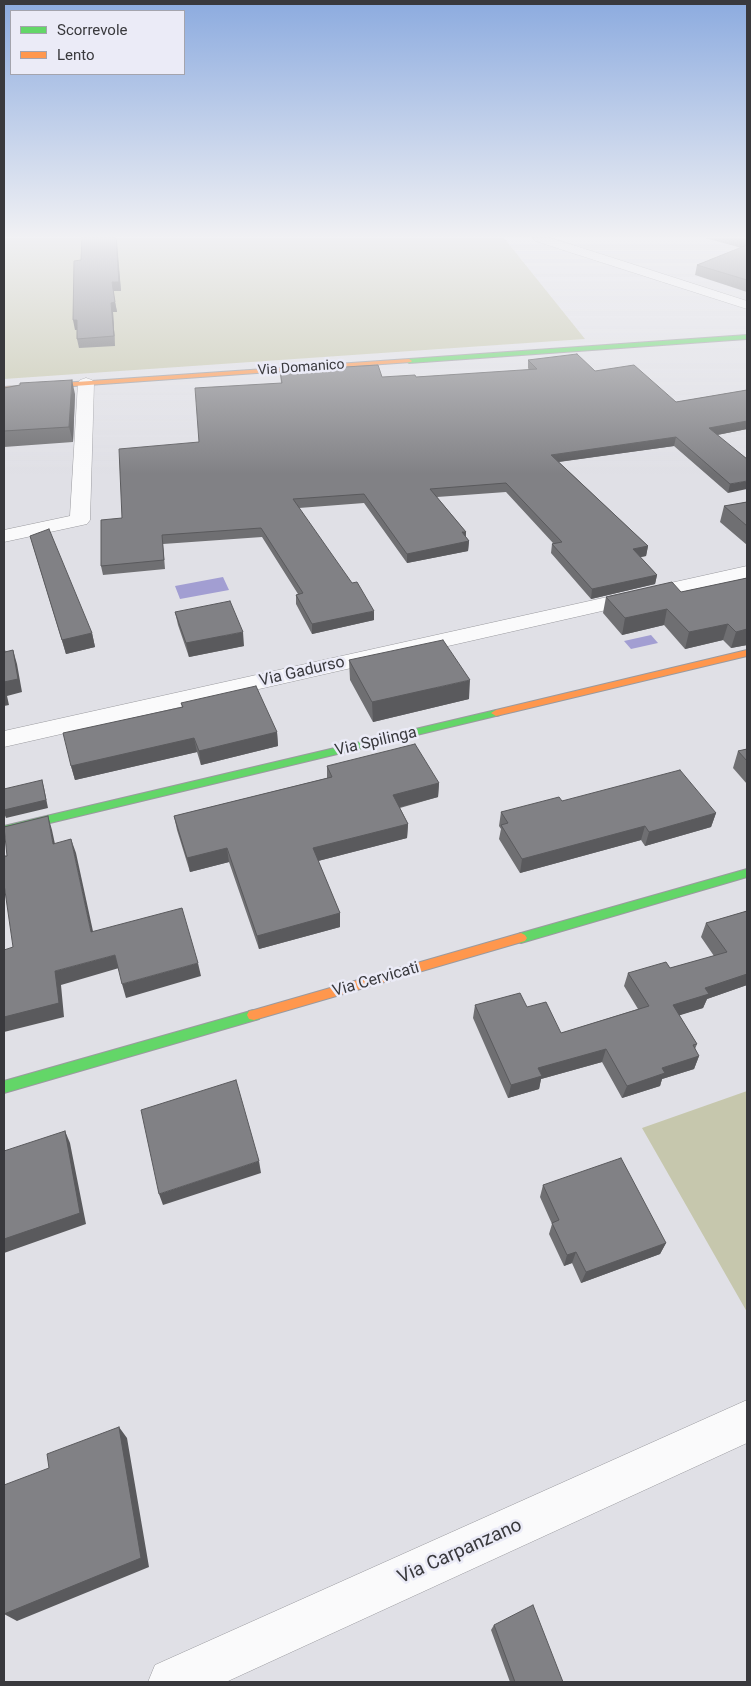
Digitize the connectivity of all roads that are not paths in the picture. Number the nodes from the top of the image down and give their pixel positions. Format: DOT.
graph roads {
  1 [pos="747,337"];
  2 [pos="86,383"];
  3 [pos="4,389"];
  4 [pos="4,536"];
  5 [pos="747,572"];
  6 [pos="747,653"];
  7 [pos="4,739"];
  8 [pos="4,830"];
  9 [pos="747,873"];
  10 [pos="4,1087"];
  11 [pos="747,1421"];
  12 [pos="172,1682"];
  1 -- 2 [label="street, Via Domanico"];
  2 -- 3 [label="street, Via Domanico"];
  2 -- 4 [label="street"];
  5 -- 7 [label="street, Via Gadurso"];
  6 -- 8 [label="street, Via Spilinga"];
  9 -- 10 [label="street, Via Cervicati"];
  11 -- 12 [label="street, Via Carpanzano"];
}
